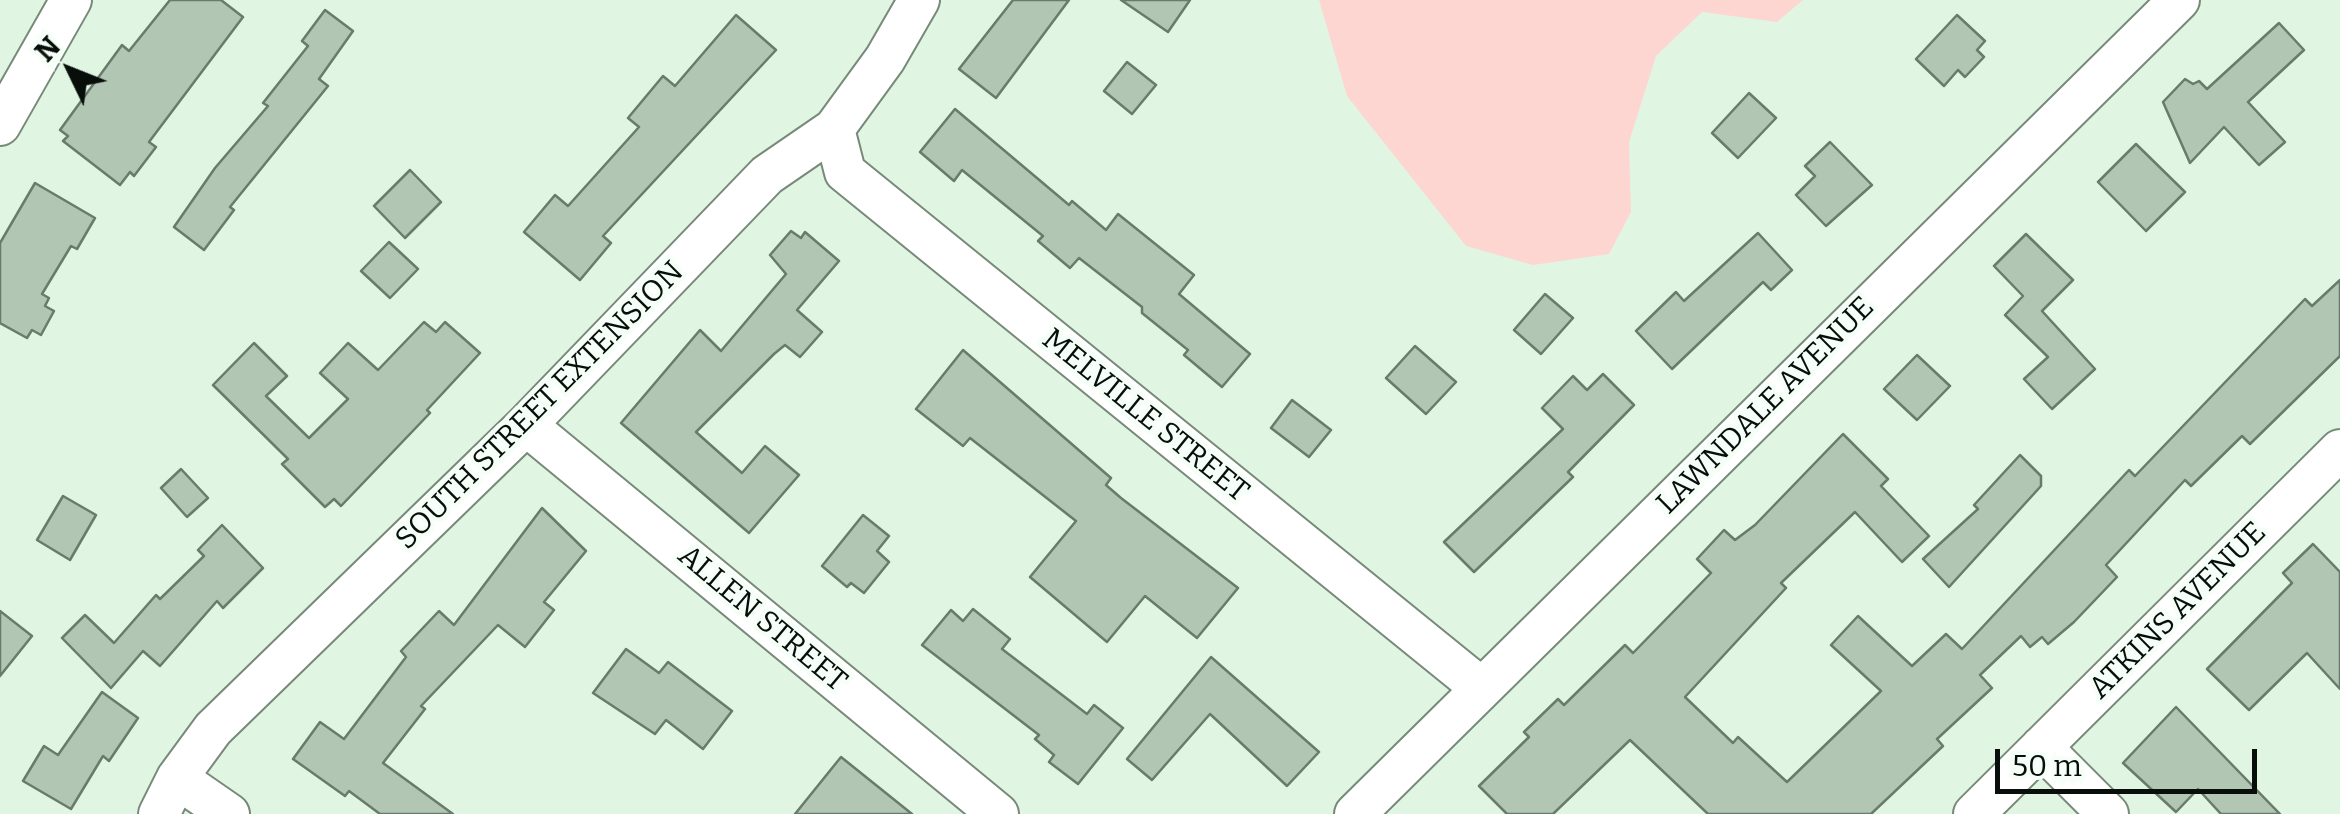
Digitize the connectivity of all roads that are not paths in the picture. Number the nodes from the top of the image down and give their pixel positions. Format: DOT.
graph roads {
  1 [pos="71,0"];
  2 [pos="919,0"];
  3 [pos="2179,0"];
  4 [pos="2,117"];
  5 [pos="834,129"];
  6 [pos="526,425"];
  7 [pos="2340,450"];
  8 [pos="1480,687"];
  9 [pos="2041,747"];
  10 [pos="168,796"];
  11 [pos="955,800"];
  12 [pos="228,814"];
  13 [pos="998,814"];
  14 [pos="1356,814"];
  15 [pos="1974,814"];
  16 [pos="2108,814"];
  1 -- 4 [label="street"];
  2 -- 5 [label="street, SOUTH STREET EXTENSION"];
  3 -- 8 [label="street, LAWNDALE AVENUE"];
  5 -- 6 [label="street, SOUTH STREET EXTENSION"];
  5 -- 8 [label="street, MELVILLE STREET"];
  6 -- 10 [label="street, SOUTH STREET EXTENSION"];
  6 -- 11 [label="street, ALLEN STREET"];
  7 -- 9 [label="street, ATKINS AVENUE"];
  8 -- 14 [label="street, LAWNDALE AVENUE"];
  9 -- 15 [label="street, ATKINS AVENUE"];
  9 -- 16 [label="street"];
  10 -- 12 [label="street"];
  11 -- 13 [label="street, ALLEN STREET"];
}
